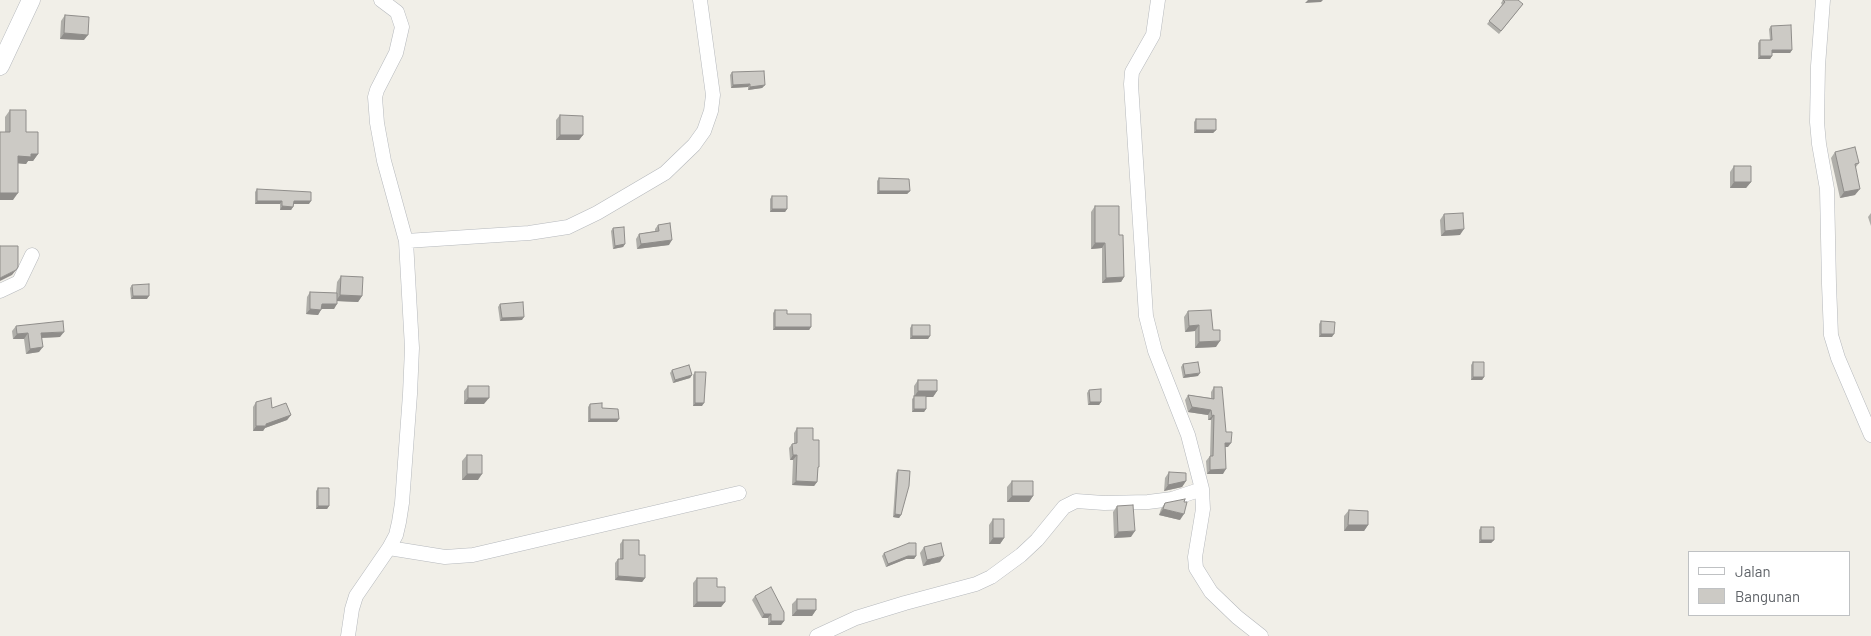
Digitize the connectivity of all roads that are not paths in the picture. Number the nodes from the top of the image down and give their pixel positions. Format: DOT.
graph roads {
  1 [pos="31,0"];
  2 [pos="381,0"];
  3 [pos="700,0"];
  4 [pos="1158,0"];
  5 [pos="1823,0"];
  6 [pos="0,66"];
  7 [pos="406,241"];
  8 [pos="32,255"];
  9 [pos="0,291"];
  10 [pos="1871,435"];
  11 [pos="1202,489"];
  12 [pos="739,492"];
  13 [pos="389,548"];
  14 [pos="348,636"];
  15 [pos="818,636"];
  16 [pos="1261,636"];
  1 -- 6 [label="street"];
  2 -- 7 [label="street"];
  3 -- 7 [label="street"];
  4 -- 11 [label="street"];
  5 -- 10 [label="street"];
  7 -- 13 [label="street"];
  8 -- 9 [label="street"];
  11 -- 15 [label="street"];
  11 -- 16 [label="street"];
  12 -- 13 [label="street"];
  13 -- 14 [label="street"];
}
